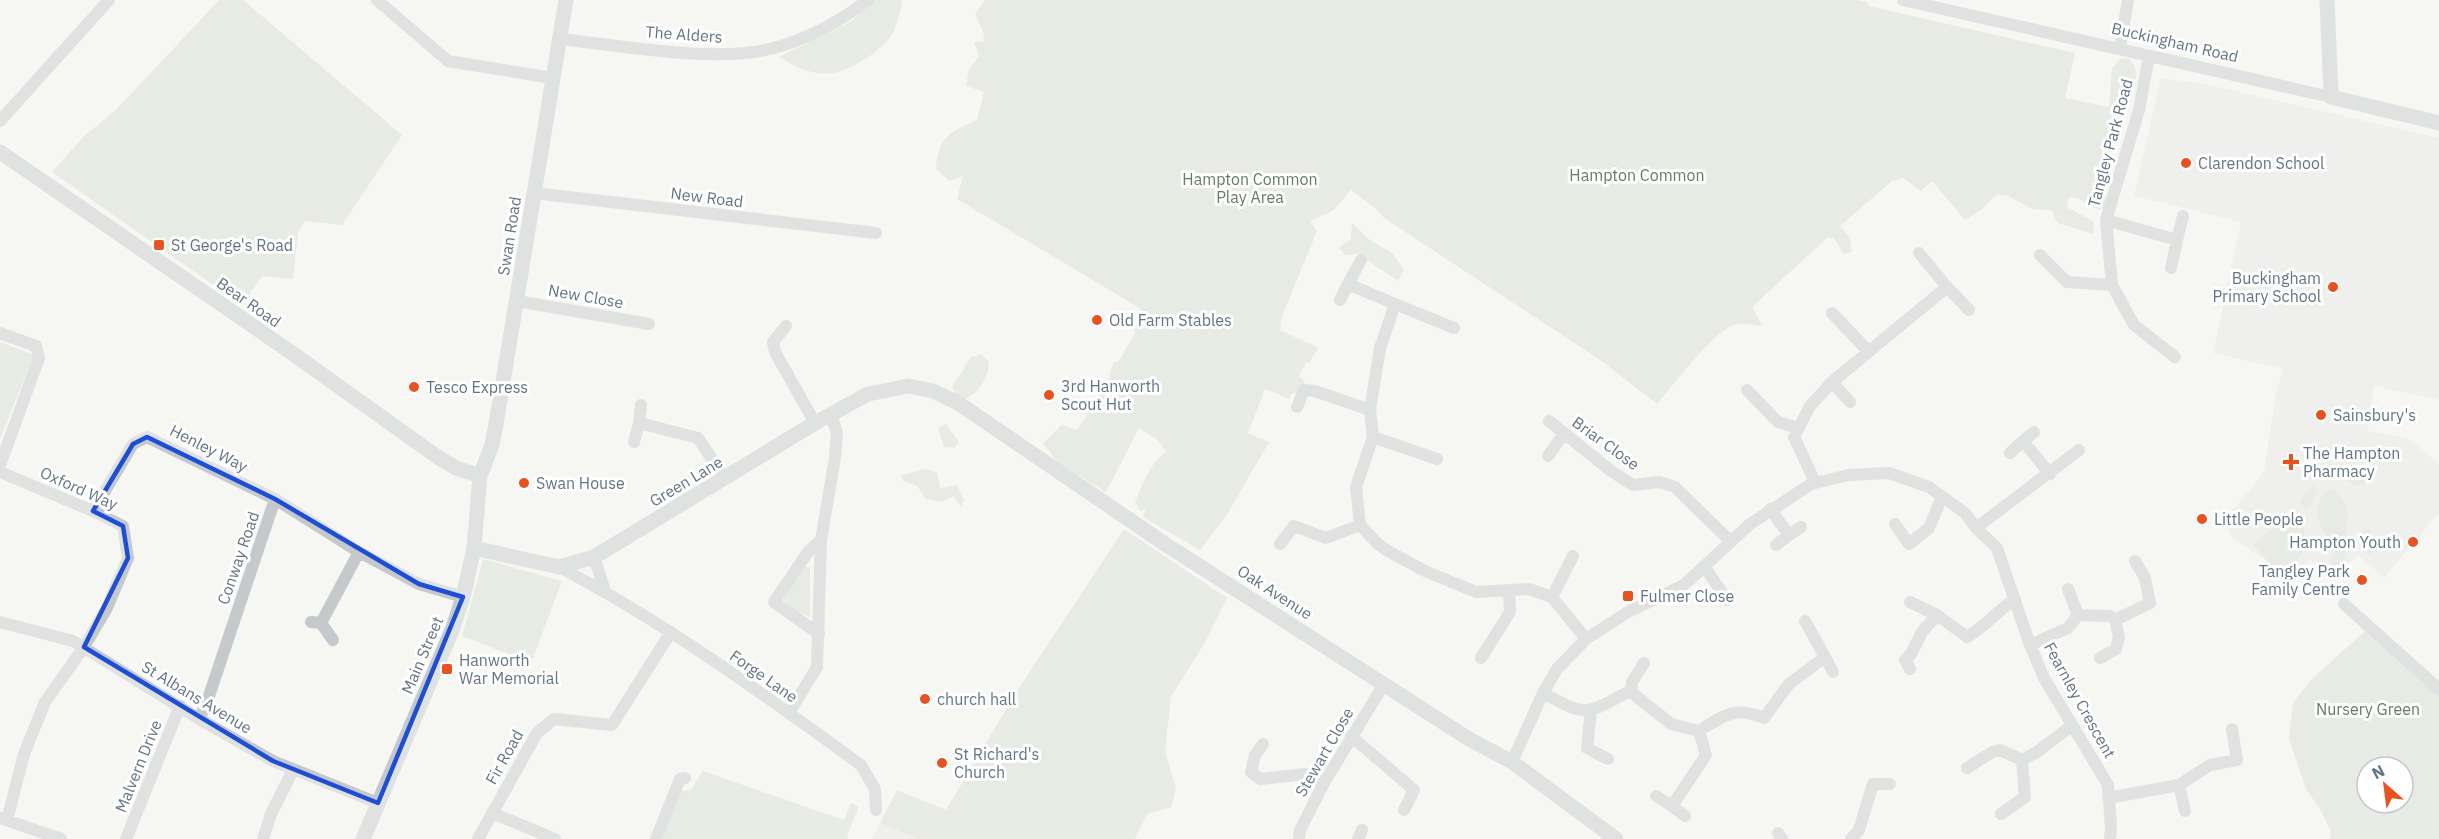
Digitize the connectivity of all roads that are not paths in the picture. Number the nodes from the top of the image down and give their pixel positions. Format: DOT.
graph roads {
  1 [pos="109,0"];
  2 [pos="377,0"];
  3 [pos="566,0"];
  4 [pos="868,0"];
  5 [pos="1903,0"];
  6 [pos="2128,0"];
  7 [pos="2327,0"];
  8 [pos="559,39"];
  9 [pos="2120,48"];
  10 [pos="2149,56"];
  11 [pos="552,78"];
  12 [pos="2331,97"];
  13 [pos="0,121"];
  14 [pos="2439,123"];
  15 [pos="0,152"];
  16 [pos="534,193"];
  17 [pos="2183,216"];
  18 [pos="2106,220"];
  19 [pos="876,233"];
  20 [pos="2176,240"];
  21 [pos="1919,253"];
  22 [pos="2040,255"];
  23 [pos="1361,260"];
  24 [pos="2171,268"];
  25 [pos="1348,284"];
  26 [pos="2112,285"];
  27 [pos="1947,287"];
  28 [pos="1340,300"];
  29 [pos="517,301"];
  30 [pos="1395,304"];
  31 [pos="1969,310"];
  32 [pos="1832,313"];
  33 [pos="649,324"];
  34 [pos="786,326"];
  35 [pos="1454,328"];
  36 [pos="0,333"];
  37 [pos="1869,352"];
  38 [pos="2175,357"];
  39 [pos="1832,382"];
  40 [pos="909,386"];
  41 [pos="1747,390"];
  42 [pos="1850,402"];
  43 [pos="642,405"];
  44 [pos="1297,407"];
  45 [pos="1370,410"];
  46 [pos="831,415"];
  47 [pos="1549,421"];
  48 [pos="639,423"];
  49 [pos="815,423"];
  50 [pos="1797,428"];
  51 [pos="2034,432"];
  52 [pos="1564,434"];
  53 [pos="1373,437"];
  54 [pos="2023,441"];
  55 [pos="634,442"];
  56 [pos="2079,450"];
  57 [pos="2010,453"];
  58 [pos="1548,456"];
  59 [pos="1437,459"];
  60 [pos="0,465"];
  61 [pos="0,472"];
  62 [pos="2050,474"];
  63 [pos="480,476"];
  64 [pos="725,479"];
  65 [pos="1815,482"];
  66 [pos="1942,497"];
  67 [pos="275,499"];
  68 [pos="1770,509"];
  69 [pos="93,511"];
  70 [pos="1895,524"];
  71 [pos="1360,525"];
  72 [pos="1801,527"];
  73 [pos="1976,528"];
  74 [pos="1789,535"];
  75 [pos="820,540"];
  76 [pos="1731,542"];
  77 [pos="1280,544"];
  78 [pos="1776,545"];
  79 [pos="474,548"];
  80 [pos="359,552"];
  81 [pos="1573,556"];
  82 [pos="594,557"];
  83 [pos="2135,561"];
  84 [pos="1704,566"];
  85 [pos="559,567"];
  86 [pos="2068,589"];
  87 [pos="605,591"];
  88 [pos="1509,591"];
  89 [pos="463,597"];
  90 [pos="1552,597"];
  91 [pos="2015,599"];
  92 [pos="1727,600"];
  93 [pos="1910,602"];
  94 [pos="2344,604"];
  95 [pos="1937,615"];
  96 [pos="2078,615"];
  97 [pos="2115,620"];
  98 [pos="1805,621"];
  99 [pos="0,622"];
  100 [pos="671,632"];
  101 [pos="819,634"];
  102 [pos="1586,639"];
  103 [pos="333,640"];
  104 [pos="2030,645"];
  105 [pos="84,647"];
  106 [pos="1825,657"];
  107 [pos="1481,658"];
  108 [pos="2100,658"];
  109 [pos="1644,663"];
  110 [pos="1910,669"];
  111 [pos="1833,672"];
  112 [pos="1384,684"];
  113 [pos="2439,689"];
  114 [pos="1631,692"];
  115 [pos="1543,693"];
  116 [pos="180,706"];
  117 [pos="1592,711"];
  118 [pos="789,713"];
  119 [pos="199,719"];
  120 [pos="2071,726"];
  121 [pos="2232,729"];
  122 [pos="1699,731"];
  123 [pos="1351,736"];
  124 [pos="1263,744"];
  125 [pos="1608,759"];
  126 [pos="2022,760"];
  127 [pos="1512,762"];
  128 [pos="1967,768"];
  129 [pos="292,770"];
  130 [pos="685,778"];
  131 [pos="1324,783"];
  132 [pos="1890,784"];
  133 [pos="2179,786"];
  134 [pos="1656,796"];
  135 [pos="2108,798"];
  136 [pos="378,803"];
  137 [pos="1672,806"];
  138 [pos="876,810"];
  139 [pos="1404,810"];
  140 [pos="2185,811"];
  141 [pos="492,813"];
  142 [pos="2001,814"];
  143 [pos="1685,816"];
  144 [pos="3,819"];
  145 [pos="61,839"];
  146 [pos="126,839"];
  147 [pos="263,839"];
  148 [pos="363,839"];
  149 [pos="478,839"];
  150 [pos="555,839"];
  151 [pos="656,839"];
  152 [pos="1299,839"];
  153 [pos="1616,839"];
  154 [pos="1851,839"];
  155 [pos="2110,839"];
  1 -- 13 [label="street"];
  2 -- 11 [label="street"];
  3 -- 8 [label="street, Swan Road"];
  4 -- 8 [label="street, The Alders"];
  5 -- 9 [label="street, Buckingham Road"];
  6 -- 9 [label="street"];
  7 -- 12 [label="street"];
  8 -- 11 [label="street, Swan Road"];
  9 -- 10 [label="street, Buckingham Road"];
  10 -- 12 [label="street, Buckingham Road"];
  10 -- 18 [label="street, Tangley Park Road"];
  11 -- 16 [label="street, Swan Road"];
  12 -- 14 [label="street, Buckingham Road"];
  15 -- 63 [label="street, Bear Road"];
  16 -- 19 [label="street, New Road"];
  16 -- 29 [label="street, Swan Road"];
  17 -- 20 [label="street"];
  18 -- 20 [label="street"];
  18 -- 26 [label="street, Tangley Park Road"];
  20 -- 24 [label="street"];
  21 -- 27 [label="street"];
  22 -- 26 [label="street"];
  23 -- 25 [label="street"];
  25 -- 28 [label="street"];
  25 -- 30 [label="street"];
  26 -- 38 [label="street, Tangley Park Road"];
  27 -- 31 [label="street"];
  27 -- 37 [label="street"];
  29 -- 33 [label="street, New Close"];
  29 -- 63 [label="street, Swan Road"];
  30 -- 35 [label="street"];
  30 -- 45 [label="street"];
  32 -- 37 [label="street"];
  34 -- 49 [label="street"];
  36 -- 60 [label="street"];
  37 -- 39 [label="street"];
  39 -- 42 [label="street"];
  39 -- 50 [label="street"];
  40 -- 46 [label="street, Green Lane"];
  40 -- 112 [label="street, Oak Avenue"];
  41 -- 50 [label="street"];
  43 -- 48 [label="street"];
  44 -- 45 [label="street"];
  45 -- 53 [label="street"];
  46 -- 49 [label="street, Green Lane"];
  46 -- 75 [label="street"];
  47 -- 52 [label="street, Briar Close"];
  48 -- 55 [label="street"];
  48 -- 64 [label="street"];
  49 -- 64 [label="street, Green Lane"];
  50 -- 65 [label="street"];
  51 -- 54 [label="street"];
  52 -- 58 [label="street"];
  52 -- 76 [label="street, Briar Close"];
  53 -- 59 [label="street"];
  53 -- 71 [label="street"];
  54 -- 57 [label="street"];
  54 -- 62 [label="street"];
  56 -- 62 [label="street"];
  61 -- 69 [label="street, Oxford Way"];
  62 -- 73 [label="street"];
  63 -- 79 [label="street, Main Street"];
  64 -- 82 [label="street, Green Lane"];
  65 -- 66 [label="street, Fearnley Crescent"];
  65 -- 68 [label="street, Fearnley Crescent"];
  66 -- 70 [label="street"];
  66 -- 73 [label="street, Fearnley Crescent"];
  67 -- 69 [label="street, Henley Way"];
  67 -- 80 [label="street, Conway Road"];
  67 -- 119 [label="street, Conway Road"];
  68 -- 74 [label="street"];
  68 -- 76 [label="street, Fearnley Crescent"];
  69 -- 105 [label="street, Oxford Way"];
  71 -- 77 [label="street"];
  71 -- 88 [label="street"];
  72 -- 74 [label="street"];
  73 -- 91 [label="street, Fearnley Crescent"];
  74 -- 78 [label="street"];
  75 -- 101 [label="street"];
  75 -- 101 [label="street"];
  76 -- 84 [label="street, Fearnley Crescent"];
  79 -- 85 [label="street, Green Lane"];
  79 -- 89 [label="street, Main Street"];
  80 -- 89 [label="street, Conway Road"];
  80 -- 103 [label="street"];
  81 -- 90 [label="street"];
  82 -- 85 [label="street, Green Lane"];
  82 -- 87 [label="street"];
  83 -- 97 [label="street"];
  84 -- 92 [label="street"];
  84 -- 102 [label="street, Fearnley Crescent"];
  85 -- 87 [label="street, Forge Lane"];
  86 -- 96 [label="street"];
  87 -- 100 [label="street, Forge Lane"];
  88 -- 90 [label="street"];
  88 -- 107 [label="street"];
  89 -- 136 [label="street, Main Street"];
  90 -- 102 [label="street"];
  91 -- 95 [label="street"];
  91 -- 104 [label="street, Fearnley Crescent"];
  93 -- 95 [label="street"];
  94 -- 113 [label="street"];
  95 -- 110 [label="street"];
  96 -- 97 [label="street"];
  96 -- 104 [label="street"];
  97 -- 108 [label="street"];
  98 -- 106 [label="street"];
  99 -- 105 [label="street, St Albans Avenue"];
  100 -- 118 [label="street, Forge Lane"];
  100 -- 141 [label="street, Fir Road"];
  101 -- 118 [label="street"];
  102 -- 115 [label="street, Fearnley Crescent"];
  104 -- 120 [label="street, Fearnley Crescent"];
  105 -- 116 [label="street, St Albans Avenue"];
  105 -- 144 [label="street"];
  106 -- 111 [label="street"];
  106 -- 122 [label="street"];
  109 -- 114 [label="street"];
  112 -- 123 [label="street, Stewart Close"];
  112 -- 127 [label="street, Oak Avenue"];
  114 -- 117 [label="street"];
  114 -- 122 [label="street"];
  115 -- 117 [label="street"];
  115 -- 127 [label="street, Fearnley Crescent"];
  116 -- 119 [label="street, St Albans Avenue"];
  116 -- 146 [label="street, Malvern Drive"];
  117 -- 125 [label="street"];
  118 -- 138 [label="street, Forge Lane"];
  119 -- 129 [label="street, St Albans Avenue"];
  120 -- 126 [label="street"];
  120 -- 135 [label="street, Fearnley Crescent"];
  121 -- 133 [label="street"];
  122 -- 137 [label="street"];
  123 -- 131 [label="street, Stewart Close"];
  123 -- 139 [label="street"];
  124 -- 131 [label="street"];
  126 -- 128 [label="street"];
  126 -- 142 [label="street"];
  127 -- 153 [label="street, Oak Avenue"];
  129 -- 136 [label="street, St Albans Avenue"];
  129 -- 147 [label="street"];
  130 -- 151 [label="street"];
  131 -- 152 [label="street, Stewart Close"];
  132 -- 154 [label="street"];
  133 -- 135 [label="street"];
  133 -- 140 [label="street"];
  134 -- 137 [label="street"];
  135 -- 155 [label="street, Fearnley Crescent"];
  136 -- 148 [label="street, Main Street"];
  137 -- 143 [label="street"];
  141 -- 149 [label="street, Fir Road"];
  141 -- 150 [label="street"];
  144 -- 145 [label="street"];
}
